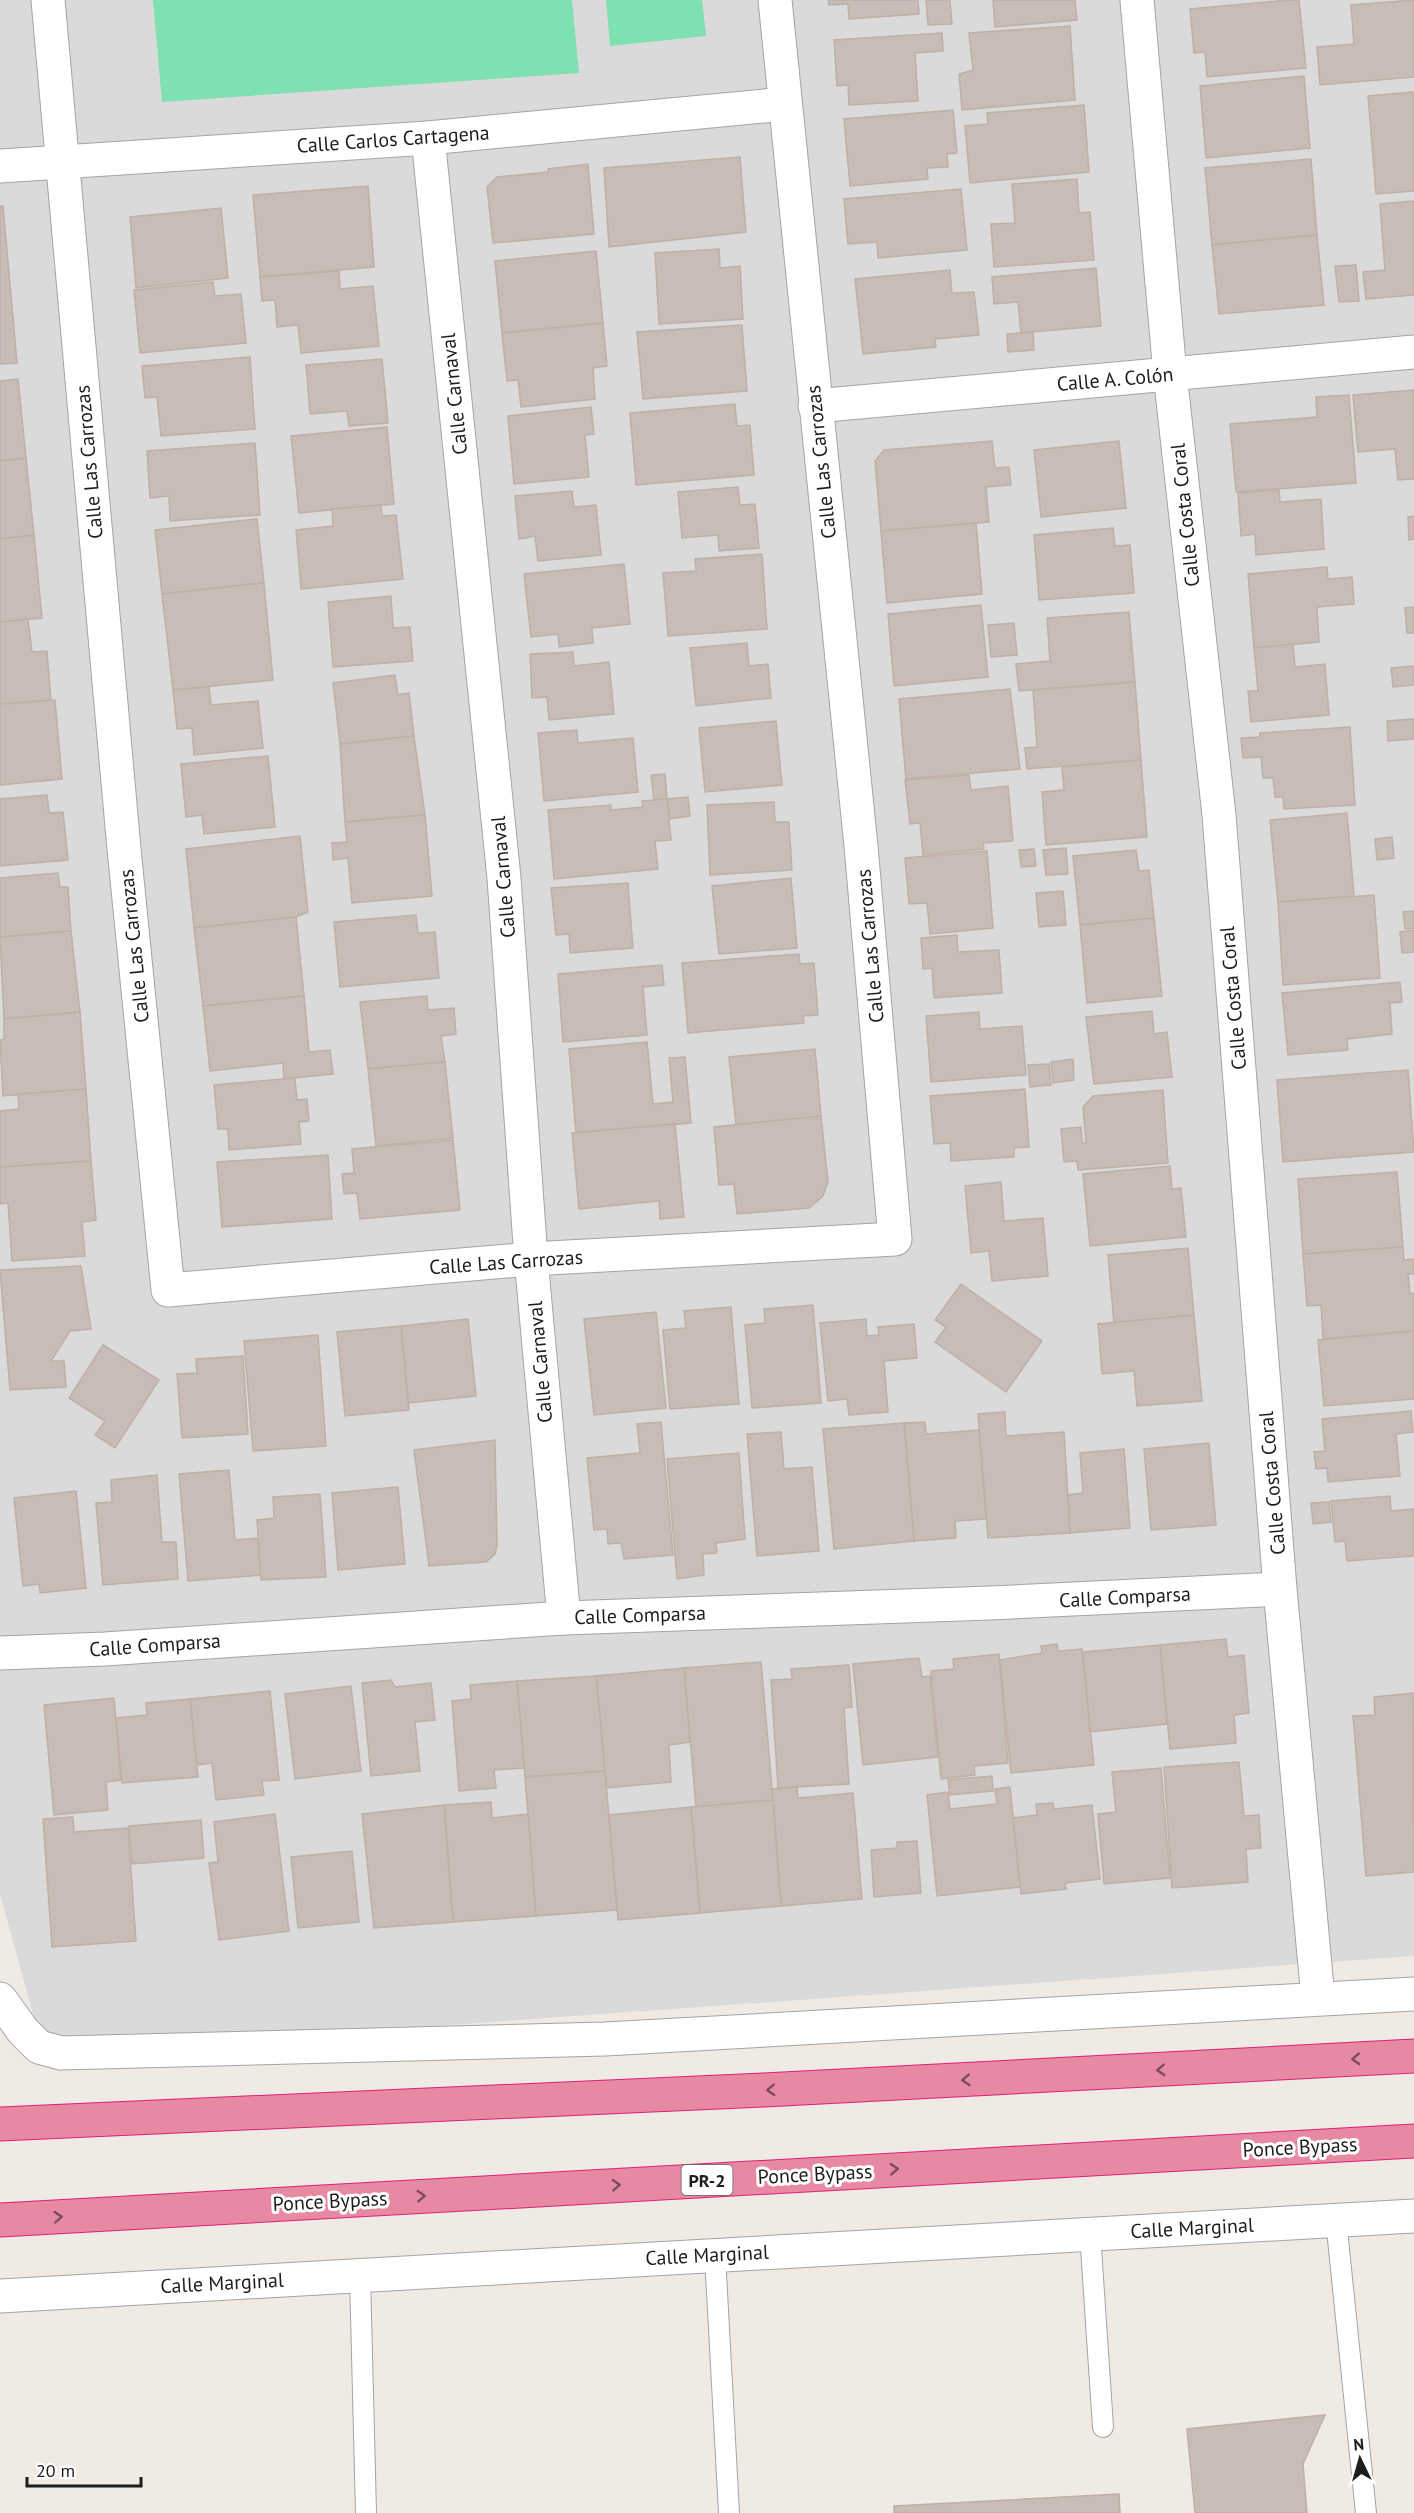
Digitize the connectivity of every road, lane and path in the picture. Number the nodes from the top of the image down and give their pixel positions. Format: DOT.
graph roads {
  1 [pos="48,0"];
  2 [pos="775,0"];
  3 [pos="1137,0"];
  4 [pos="785,104"];
  5 [pos="428,138"];
  6 [pos="62,162"];
  7 [pos="0,166"];
  8 [pos="1414,352"];
  9 [pos="1170,374"];
  10 [pos="815,406"];
  11 [pos="531,1259"];
  12 [pos="1280,1589"];
  13 [pos="564,1618"];
  14 [pos="0,1653"];
  15 [pos="1414,1994"];
  16 [pos="1318,1998"];
  17 [pos="0,1999"];
  18 [pos="1414,2056"];
  19 [pos="0,2124"];
  20 [pos="1414,2141"];
  21 [pos="1414,2216"];
  22 [pos="0,2220"];
  23 [pos="1336,2220"];
  24 [pos="1090,2233"];
  25 [pos="715,2255"];
  26 [pos="360,2275"];
  27 [pos="0,2296"];
  28 [pos="1102,2427"];
  29 [pos="366,2513"];
  30 [pos="729,2513"];
  31 [pos="1366,2513"];
  1 -- 6 [label="street, Calle Las Carrozas"];
  2 -- 4 [label="street, Calle Las Carrozas"];
  3 -- 9 [label="street, Calle Costa Coral"];
  4 -- 5 [label="street, Calle Carlos Cartagena"];
  4 -- 10 [label="street, Calle Las Carrozas"];
  5 -- 6 [label="street, Calle Carlos Cartagena"];
  5 -- 11 [label="street, Calle Carnaval"];
  6 -- 7 [label="street, Calle Carlos Cartagena"];
  6 -- 11 [label="street, Calle Las Carrozas"];
  8 -- 9 [label="street, Calle A. Colón"];
  9 -- 10 [label="street, Calle A. Colón"];
  9 -- 12 [label="street, Calle Costa Coral"];
  10 -- 11 [label="street, Calle Las Carrozas"];
  11 -- 13 [label="street, Calle Carnaval"];
  12 -- 13 [label="street, Calle Comparsa"];
  12 -- 16 [label="street, Calle Costa Coral"];
  13 -- 14 [label="street, Calle Comparsa"];
  15 -- 16 [label="street"];
  16 -- 17 [label="street"];
  18 -- 19 [label="highway, one-way"];
  22 -- 20 [label="highway, Ponce Bypass / PR-2, one-way"];
  21 -- 23 [label="street, Calle Marginal"];
  23 -- 24 [label="street, Calle Marginal"];
  23 -- 31 [label="lane"];
  24 -- 25 [label="street, Calle Marginal"];
  24 -- 28 [label="lane"];
  25 -- 26 [label="street, Calle Marginal"];
  25 -- 30 [label="lane"];
  26 -- 27 [label="street, Calle Marginal"];
  26 -- 29 [label="lane"];
}
